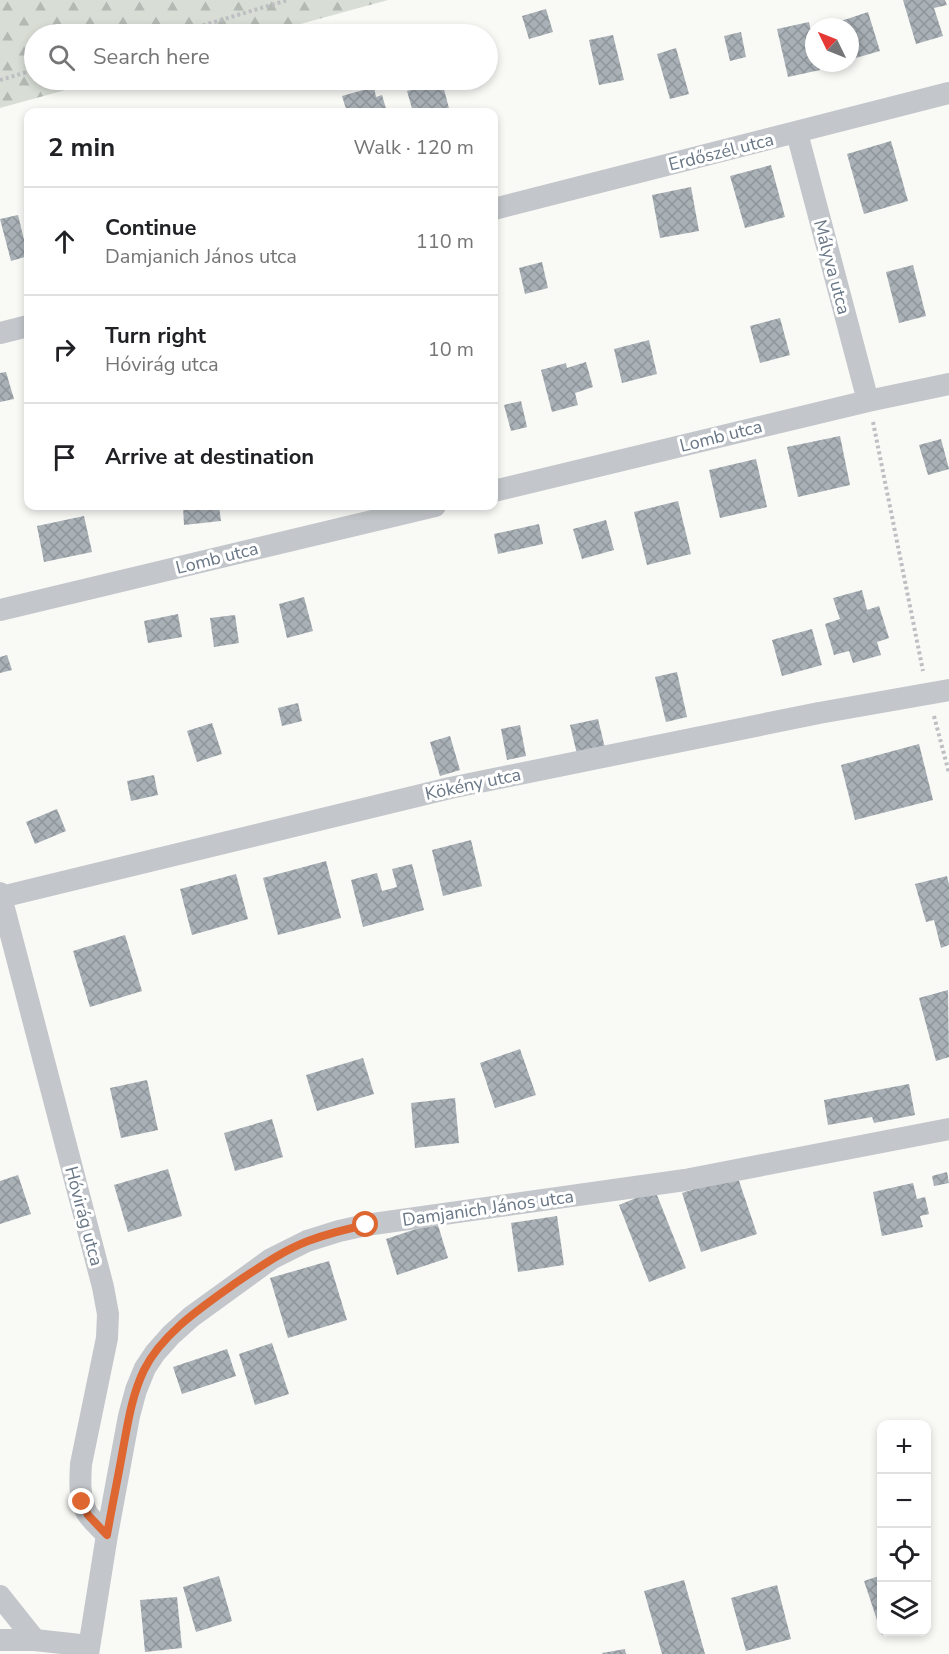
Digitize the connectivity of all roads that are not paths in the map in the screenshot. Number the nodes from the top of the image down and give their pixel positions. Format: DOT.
graph roads {
  1 [pos="949,93"];
  2 [pos="797,133"];
  3 [pos="498,208"];
  4 [pos="24,327"];
  5 [pos="0,333"];
  6 [pos="949,384"];
  7 [pos="868,401"];
  8 [pos="498,490"];
  9 [pos="418,510"];
  10 [pos="0,610"];
  11 [pos="938,692"];
  12 [pos="0,895"];
  13 [pos="949,1129"];
  14 [pos="107,1535"];
  15 [pos="0,1596"];
  16 [pos="0,1640"];
  17 [pos="35,1640"];
  18 [pos="89,1650"];
  1 -- 2 [label="street, Erdőszél utca"];
  2 -- 3 [label="street, Erdőszél utca"];
  2 -- 7 [label="street, Mályva utca"];
  4 -- 5 [label="street"];
  6 -- 7 [label="street, Lomb utca"];
  7 -- 8 [label="street, Lomb utca"];
  9 -- 10 [label="street, Lomb utca"];
  11 -- 12 [label="street, Kökény utca"];
  12 -- 14 [label="street, Hóvirág utca"];
  13 -- 14 [label="street, Damjanich János utca"];
  14 -- 18 [label="street, Damjanich János utca"];
  15 -- 17 [label="street"];
  16 -- 17 [label="street"];
  17 -- 18 [label="street"];
}
